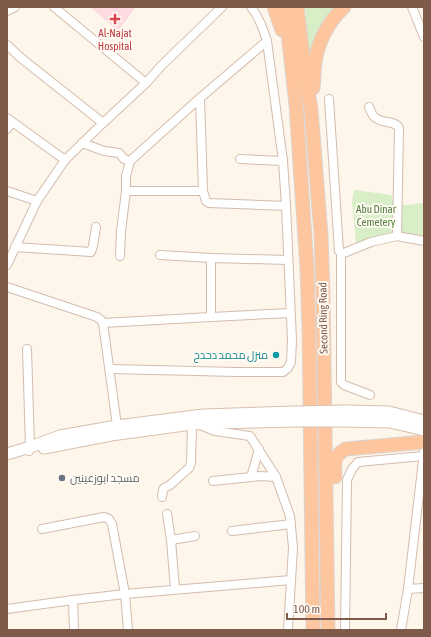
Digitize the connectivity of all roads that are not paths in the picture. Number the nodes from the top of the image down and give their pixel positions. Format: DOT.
graph roads {
  1 [pos="15,7"];
  2 [pos="54,7"];
  3 [pos="222,7"];
  4 [pos="251,7"];
  5 [pos="274,7"];
  6 [pos="285,7"];
  7 [pos="297,7"];
  8 [pos="344,7"];
  9 [pos="412,7"];
  10 [pos="7,11"];
  11 [pos="424,37"];
  12 [pos="267,41"];
  13 [pos="7,45"];
  14 [pos="146,83"];
  15 [pos="200,98"];
  16 [pos="329,99"];
  17 [pos="296,105"];
  18 [pos="369,107"];
  19 [pos="311,109"];
  20 [pos="10,120"];
  21 [pos="103,123"];
  22 [pos="7,129"];
  23 [pos="82,143"];
  24 [pos="240,159"];
  25 [pos="65,160"];
  26 [pos="130,161"];
  27 [pos="283,161"];
  28 [pos="7,191"];
  29 [pos="126,191"];
  30 [pos="204,192"];
  31 [pos="36,201"];
  32 [pos="286,206"];
  33 [pos="96,227"];
  34 [pos="397,236"];
  35 [pos="424,241"];
  36 [pos="15,247"];
  37 [pos="341,253"];
  38 [pos="160,255"];
  39 [pos="120,256"];
  40 [pos="211,258"];
  41 [pos="288,260"];
  42 [pos="7,265"];
  43 [pos="7,287"];
  44 [pos="290,313"];
  45 [pos="211,317"];
  46 [pos="103,324"];
  47 [pos="27,349"];
  48 [pos="110,369"];
  49 [pos="370,395"];
  50 [pos="295,416"];
  51 [pos="345,416"];
  52 [pos="424,420"];
  53 [pos="195,424"];
  54 [pos="117,426"];
  55 [pos="424,430"];
  56 [pos="424,442"];
  57 [pos="29,449"];
  58 [pos="259,449"];
  59 [pos="424,453"];
  60 [pos="7,454"];
  61 [pos="7,458"];
  62 [pos="423,475"];
  63 [pos="276,476"];
  64 [pos="251,477"];
  65 [pos="213,481"];
  66 [pos="162,497"];
  67 [pos="167,514"];
  68 [pos="291,524"];
  69 [pos="42,529"];
  70 [pos="232,531"];
  71 [pos="195,536"];
  72 [pos="170,540"];
  73 [pos="327,554"];
  74 [pos="291,580"];
  75 [pos="424,588"];
  76 [pos="175,589"];
  77 [pos="408,589"];
  78 [pos="125,594"];
  79 [pos="73,600"];
  80 [pos="7,609"];
  81 [pos="74,630"];
  82 [pos="128,630"];
  83 [pos="288,630"];
  84 [pos="313,630"];
  85 [pos="328,630"];
  86 [pos="344,630"];
  87 [pos="402,630"];
  1 -- 10 [label="street"];
  2 -- 14 [label="street"];
  3 -- 14 [label="street"];
  4 -- 12 [label="street"];
  5 -- 17 [label="highway"];
  6 -- 17 [label="highway, Second Ring Road"];
  7 -- 19 [label="highway, Second Ring Road"];
  8 -- 19 [label="highway"];
  9 -- 11 [label="street"];
  12 -- 15 [label="street"];
  12 -- 27 [label="street"];
  13 -- 21 [label="street"];
  14 -- 21 [label="street"];
  15 -- 26 [label="street"];
  15 -- 30 [label="street"];
  16 -- 37 [label="street"];
  17 -- 84 [label="highway, Second Ring Road"];
  18 -- 34 [label="street"];
  19 -- 73 [label="highway, Second Ring Road"];
  20 -- 22 [label="street"];
  20 -- 25 [label="street"];
  21 -- 23 [label="street"];
  23 -- 25 [label="street"];
  23 -- 26 [label="street"];
  24 -- 27 [label="street"];
  25 -- 31 [label="street"];
  26 -- 29 [label="street"];
  27 -- 32 [label="street"];
  28 -- 31 [label="street"];
  29 -- 30 [label="street"];
  29 -- 39 [label="street"];
  30 -- 32 [label="street"];
  31 -- 36 [label="street"];
  32 -- 41 [label="street"];
  33 -- 36 [label="street"];
  34 -- 35 [label="street"];
  34 -- 37 [label="street"];
  36 -- 42 [label="street"];
  37 -- 49 [label="street"];
  38 -- 40 [label="street"];
  40 -- 41 [label="street"];
  40 -- 45 [label="street"];
  41 -- 44 [label="street"];
  43 -- 46 [label="street"];
  44 -- 45 [label="street"];
  44 -- 48 [label="street"];
  45 -- 46 [label="street"];
  46 -- 48 [label="street"];
  47 -- 57 [label="street"];
  48 -- 54 [label="street"];
  50 -- 51 [label="main road, bridge"];
  50 -- 53 [label="main road"];
  50 -- 54 [label="main road"];
  51 -- 52 [label="main road"];
  51 -- 55 [label="main road"];
  53 -- 57 [label="main road"];
  53 -- 58 [label="street"];
  53 -- 66 [label="street"];
  54 -- 57 [label="main road"];
  56 -- 73 [label="highway"];
  57 -- 60 [label="main road"];
  57 -- 61 [label="main road"];
  58 -- 63 [label="street"];
  58 -- 64 [label="street"];
  59 -- 62 [label="street"];
  59 -- 86 [label="street"];
  62 -- 77 [label="street"];
  63 -- 64 [label="street"];
  63 -- 68 [label="street"];
  64 -- 65 [label="street"];
  67 -- 72 [label="street"];
  68 -- 70 [label="street"];
  68 -- 74 [label="street"];
  69 -- 78 [label="street"];
  71 -- 72 [label="street"];
  72 -- 76 [label="street"];
  73 -- 85 [label="highway, Second Ring Road"];
  74 -- 76 [label="street"];
  74 -- 83 [label="street"];
  75 -- 77 [label="street"];
  76 -- 78 [label="street"];
  77 -- 87 [label="street"];
  78 -- 79 [label="street"];
  78 -- 82 [label="street"];
  79 -- 80 [label="street"];
  79 -- 81 [label="street"];
}
